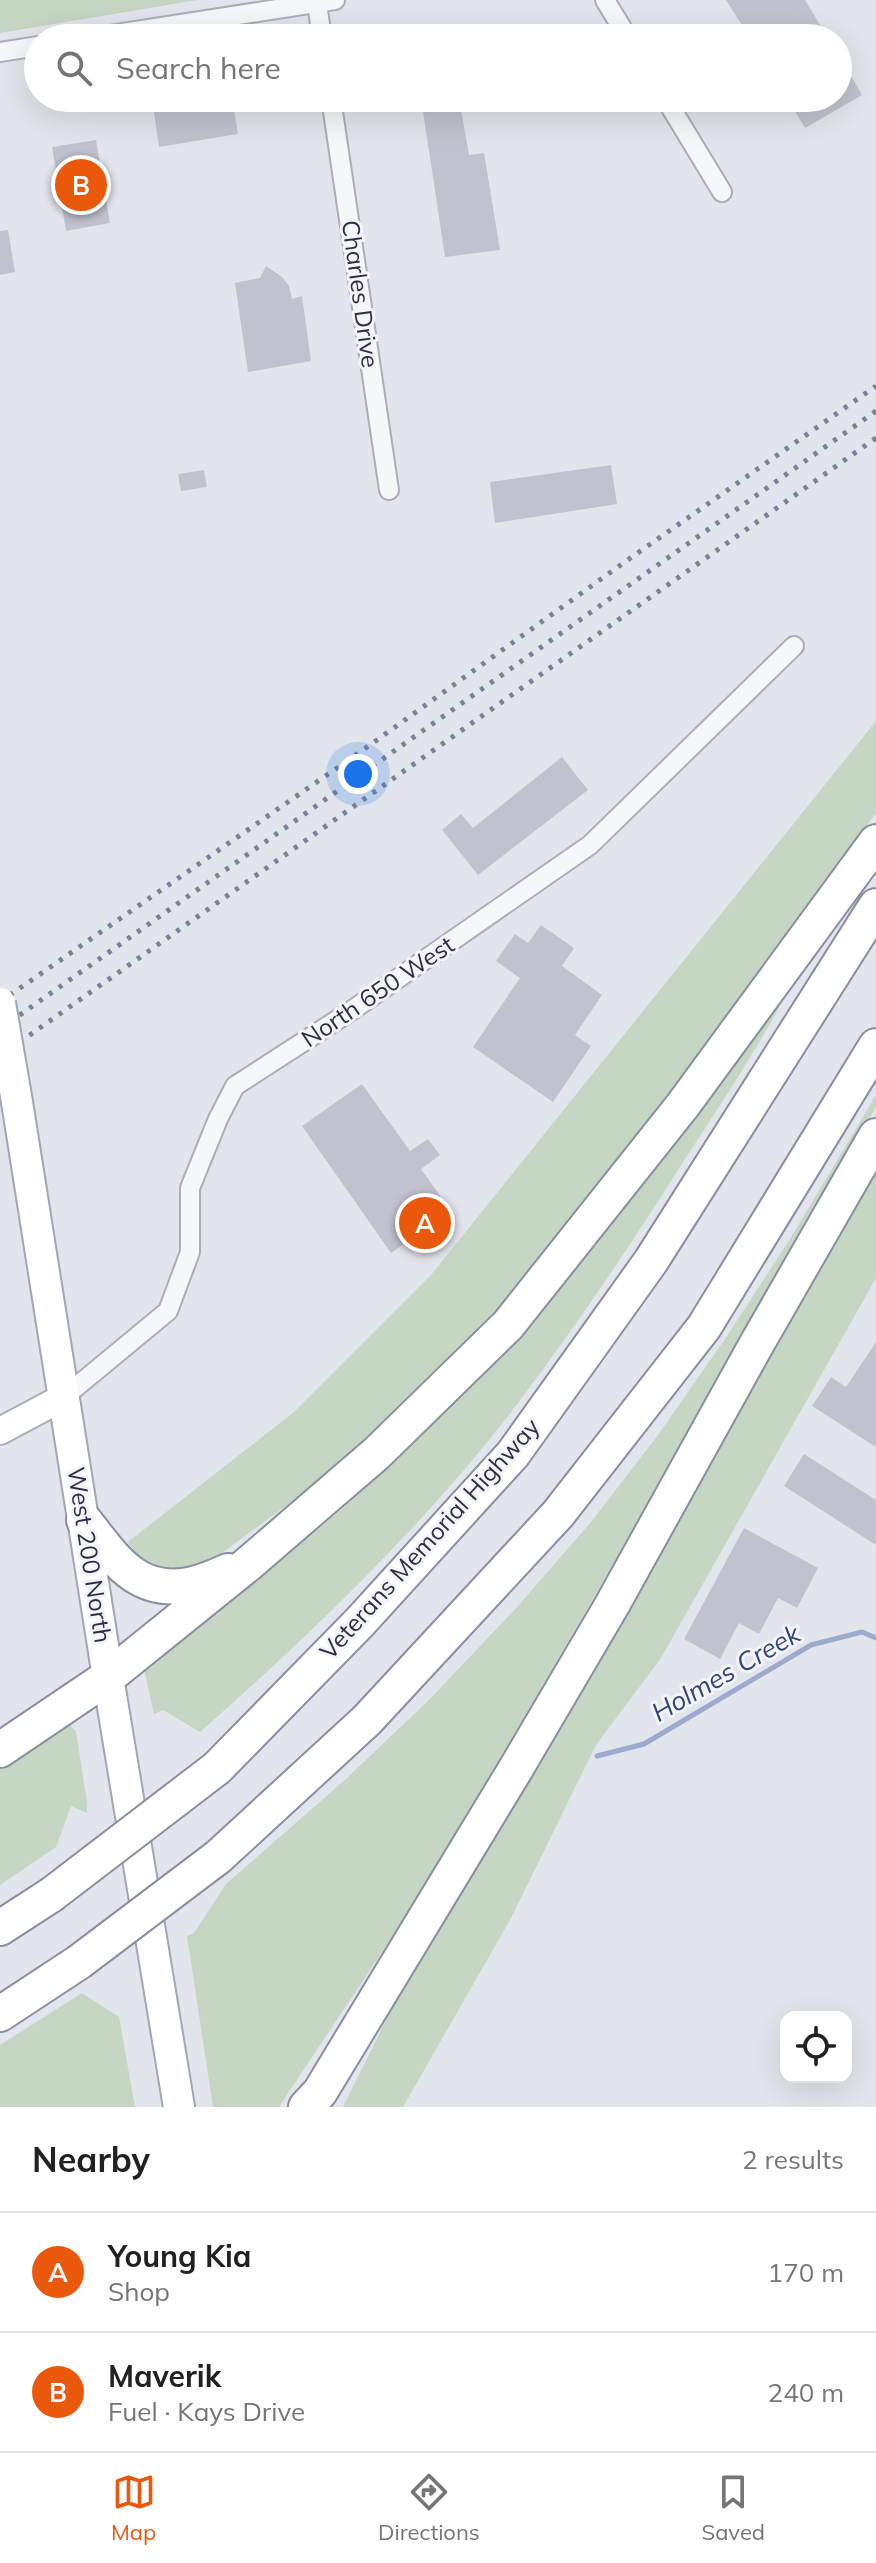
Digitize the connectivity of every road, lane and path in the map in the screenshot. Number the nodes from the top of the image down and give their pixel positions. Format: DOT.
graph roads {
  1 [pos="605,0"];
  2 [pos="326,1"];
  3 [pos="179,24"];
  4 [pos="324,24"];
  5 [pos="620,24"];
  6 [pos="24,48"];
  7 [pos="0,52"];
  8 [pos="333,112"];
  9 [pos="673,112"];
  10 [pos="722,192"];
  11 [pos="389,490"];
  12 [pos="794,646"];
  13 [pos="876,842"];
  14 [pos="876,906"];
  15 [pos="0,1003"];
  16 [pos="876,1046"];
  17 [pos="876,1136"];
  18 [pos="64,1397"];
  19 [pos="0,1431"];
  20 [pos="84,1520"];
  21 [pos="247,1565"];
  22 [pos="108,1677"];
  23 [pos="0,1750"];
  24 [pos="0,1928"];
  25 [pos="0,2014"];
  26 [pos="312,2102"];
  27 [pos="179,2107"];
  1 -- 5 [label="street"];
  2 -- 3 [label="street"];
  2 -- 4 [label="street"];
  6 -- 7 [label="street"];
  8 -- 11 [label="street, Charles Drive"];
  9 -- 10 [label="street"];
  12 -- 18 [label="street, North 650 West"];
  13 -- 21 [label="highway"];
  14 -- 24 [label="highway, Veterans Memorial Highway, bridge"];
  15 -- 18 [label="main road, West 200 North, bridge"];
  16 -- 25 [label="highway, bridge"];
  17 -- 26 [label="highway"];
  18 -- 19 [label="street"];
  18 -- 20 [label="main road, West 200 North"];
  20 -- 21 [label="highway"];
  20 -- 22 [label="main road, West 200 North"];
  21 -- 22 [label="highway"];
  22 -- 23 [label="highway"];
  22 -- 27 [label="main road, West 200 North"];
}
